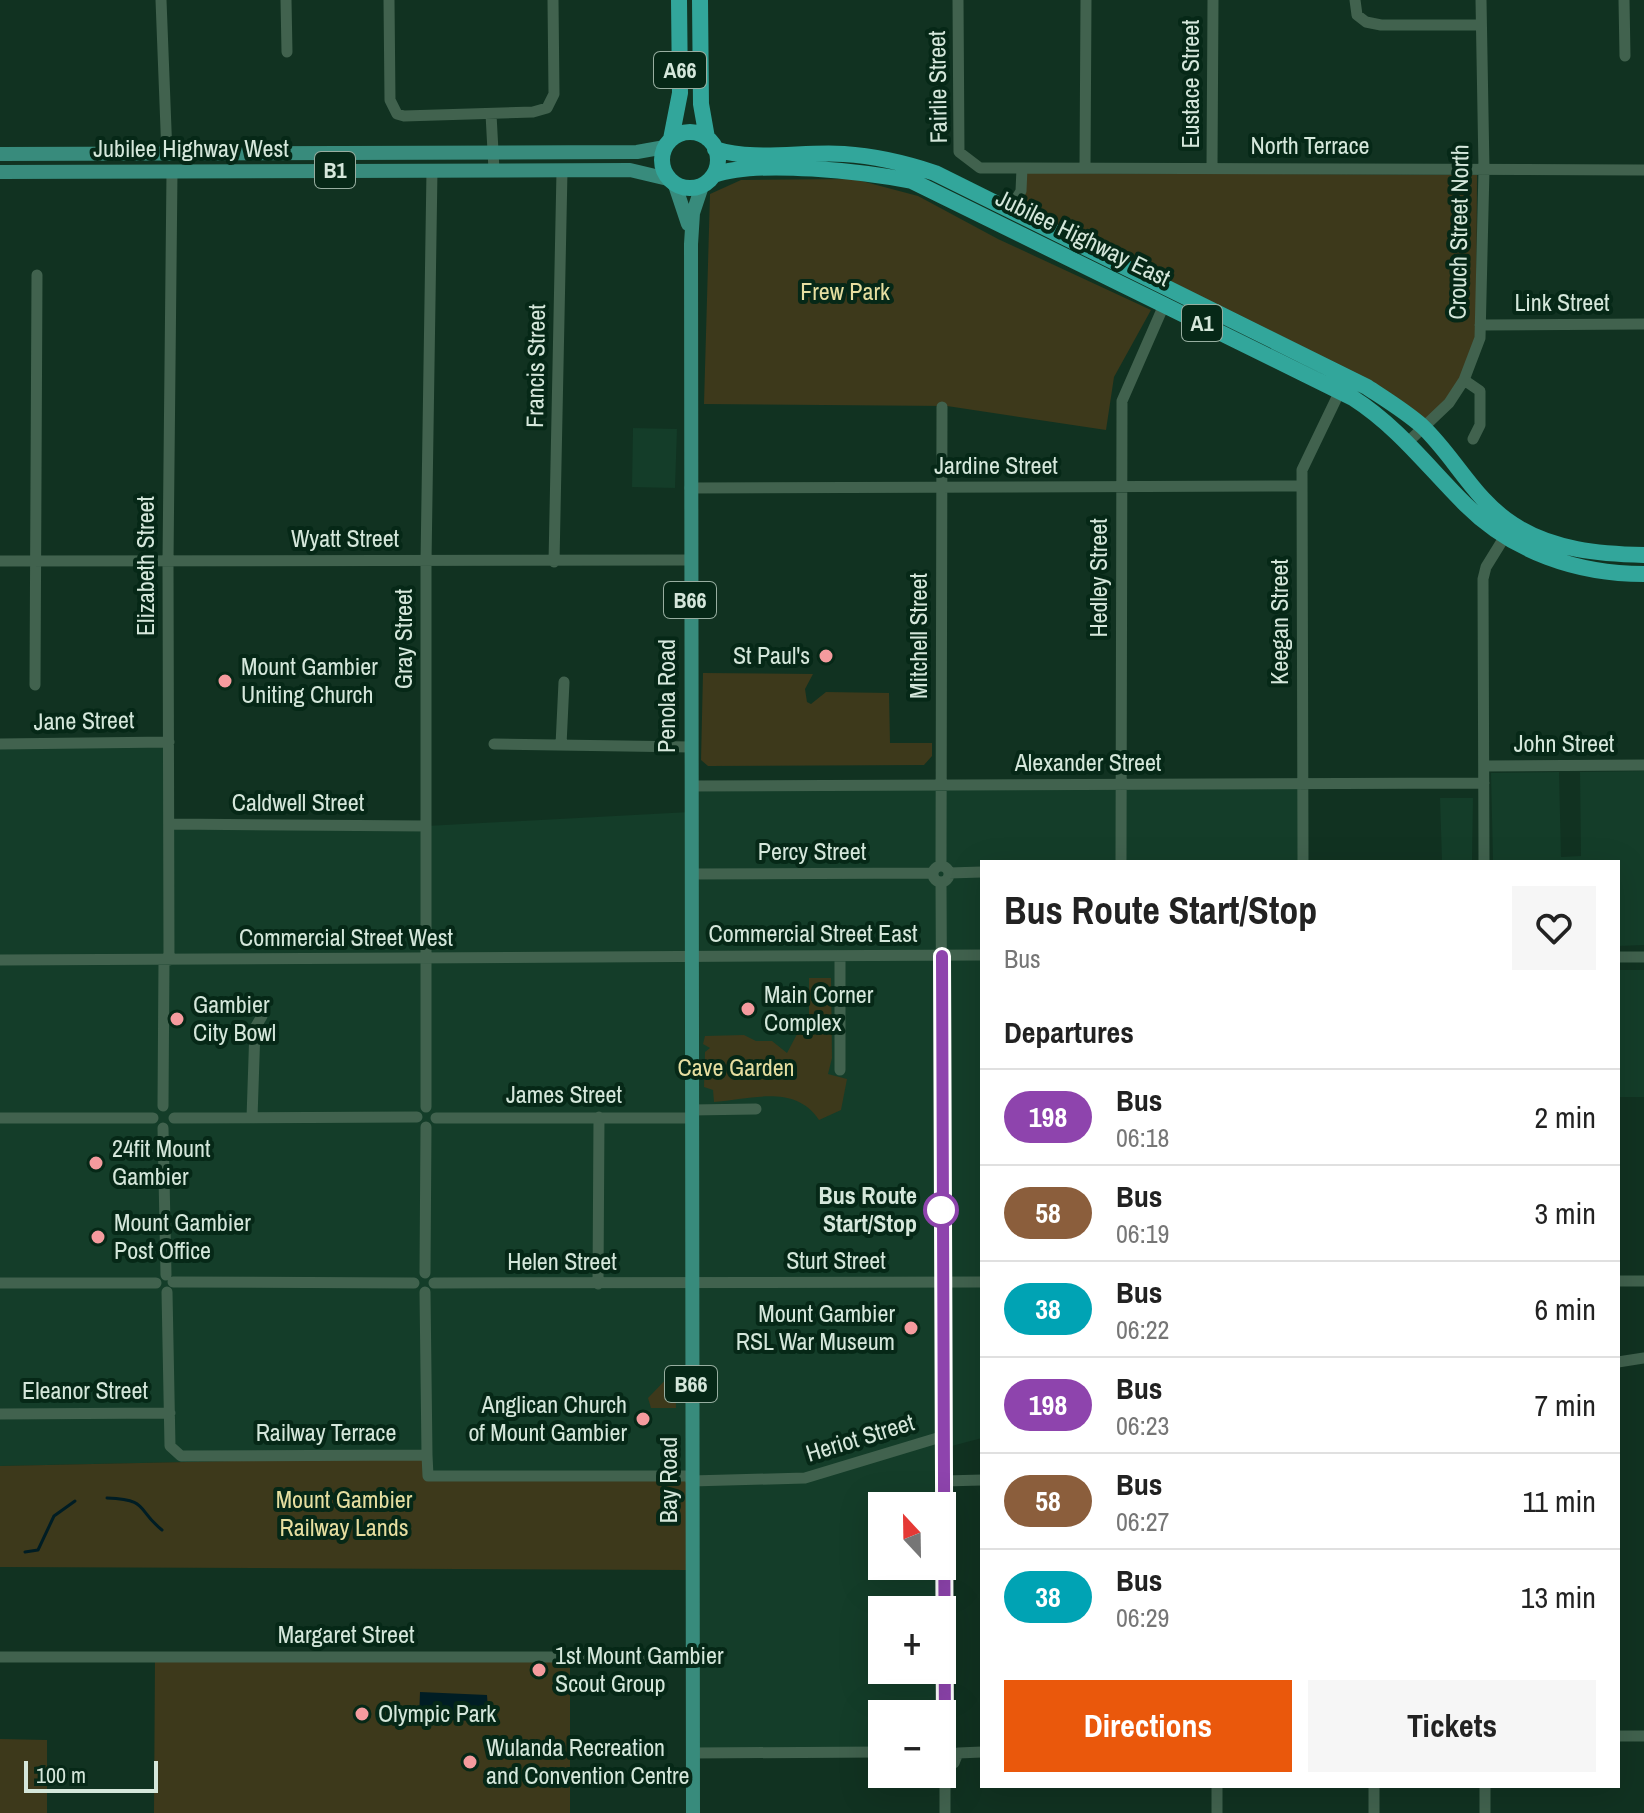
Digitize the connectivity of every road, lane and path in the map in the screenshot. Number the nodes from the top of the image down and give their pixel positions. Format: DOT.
graph roads {
  1 [pos="161,0"];
  2 [pos="286,0"];
  3 [pos="389,0"];
  4 [pos="553,0"];
  5 [pos="679,0"];
  6 [pos="700,0"];
  7 [pos="958,0"];
  8 [pos="1086,0"];
  9 [pos="1213,0"];
  10 [pos="1355,0"];
  11 [pos="1481,0"];
  12 [pos="1624,0"];
  13 [pos="1481,25"];
  14 [pos="287,52"];
  15 [pos="1625,56"];
  16 [pos="491,114"];
  17 [pos="668,143"];
  18 [pos="711,143"];
  19 [pos="493,152"];
  20 [pos="0,154"];
  21 [pos="167,155"];
  22 [pos="1212,167"];
  23 [pos="1022,168"];
  24 [pos="1085,168"];
  25 [pos="1484,169"];
  26 [pos="432,170"];
  27 [pos="494,170"];
  28 [pos="1644,170"];
  29 [pos="562,171"];
  30 [pos="0,172"];
  31 [pos="172,172"];
  32 [pos="935,173"];
  33 [pos="708,180"];
  34 [pos="672,182"];
  35 [pos="927,189"];
  36 [pos="1009,211"];
  37 [pos="691,244"];
  38 [pos="1078,253"];
  39 [pos="37,275"];
  40 [pos="1164,305"];
  41 [pos="1644,324"];
  42 [pos="1480,325"];
  43 [pos="1464,380"];
  44 [pos="1340,391"];
  45 [pos="942,407"];
  46 [pos="1423,427"];
  47 [pos="1473,439"];
  48 [pos="1409,441"];
  49 [pos="1302,486"];
  50 [pos="1121,487"];
  51 [pos="690,488"];
  52 [pos="942,488"];
  53 [pos="1509,531"];
  54 [pos="1644,555"];
  55 [pos="690,560"];
  56 [pos="0,561"];
  57 [pos="38,561"];
  58 [pos="168,561"];
  59 [pos="426,562"];
  60 [pos="554,562"];
  61 [pos="1644,574"];
  62 [pos="564,682"];
  63 [pos="35,685"];
  64 [pos="169,742"];
  65 [pos="0,744"];
  66 [pos="494,744"];
  67 [pos="561,745"];
  68 [pos="691,747"];
  69 [pos="1644,765"];
  70 [pos="1484,766"];
  71 [pos="1484,783"];
  72 [pos="940,785"];
  73 [pos="1121,785"];
  74 [pos="1301,785"];
  75 [pos="691,786"];
  76 [pos="169,824"];
  77 [pos="426,826"];
  78 [pos="1121,860"];
  79 [pos="1303,860"];
  80 [pos="1484,860"];
  81 [pos="980,872"];
  82 [pos="941,873"];
  83 [pos="691,874"];
  84 [pos="980,955"];
  85 [pos="692,956"];
  86 [pos="840,956"];
  87 [pos="942,956"];
  88 [pos="1620,957"];
  89 [pos="1644,957"];
  90 [pos="426,959"];
  91 [pos="0,960"];
  92 [pos="167,960"];
  93 [pos="262,1016"];
  94 [pos="840,1070"];
  95 [pos="163,1106"];
  96 [pos="426,1107"];
  97 [pos="756,1109"];
  98 [pos="691,1114"];
  99 [pos="417,1117"];
  100 [pos="599,1117"];
  101 [pos="0,1118"];
  102 [pos="153,1118"];
  103 [pos="174,1118"];
  104 [pos="252,1118"];
  105 [pos="436,1118"];
  106 [pos="426,1127"];
  107 [pos="163,1128"];
  108 [pos="425,1273"];
  109 [pos="1620,1281"];
  110 [pos="1644,1281"];
  111 [pos="941,1282"];
  112 [pos="980,1282"];
  113 [pos="0,1283"];
  114 [pos="166,1283"];
  115 [pos="414,1283"];
  116 [pos="434,1283"];
  117 [pos="598,1284"];
  118 [pos="691,1285"];
  119 [pos="425,1292"];
  120 [pos="1644,1358"];
  121 [pos="1620,1362"];
  122 [pos="170,1413"];
  123 [pos="0,1414"];
  124 [pos="944,1436"];
  125 [pos="427,1455"];
  126 [pos="691,1478"];
  127 [pos="980,1480"];
  128 [pos="944,1481"];
  129 [pos="0,1657"];
  130 [pos="692,1657"];
  131 [pos="943,1700"];
  132 [pos="1620,1736"];
  133 [pos="1644,1736"];
  134 [pos="956,1748"];
  135 [pos="868,1752"];
  136 [pos="980,1752"];
  137 [pos="693,1753"];
  138 [pos="958,1753"];
  139 [pos="956,1758"];
  140 [pos="944,1788"];
  141 [pos="1217,1788"];
  142 [pos="1374,1788"];
  143 [pos="1485,1788"];
  144 [pos="693,1813"];
  145 [pos="945,1813"];
  146 [pos="1217,1813"];
  147 [pos="1374,1813"];
  148 [pos="1485,1813"];
  1 -- 21 [label="street"];
  2 -- 14 [label="street"];
  3 -- 16 [label="street"];
  4 -- 16 [label="street"];
  5 -- 17 [label="highway, A66"];
  6 -- 18 [label="highway, A66"];
  7 -- 23 [label="street, Fairlie Street"];
  8 -- 24 [label="street"];
  9 -- 22 [label="street, Eustace Street"];
  10 -- 13 [label="street"];
  11 -- 13 [label="street, Crouch Street North"];
  12 -- 15 [label="street"];
  13 -- 25 [label="street, Crouch Street North"];
  16 -- 19 [label="street"];
  17 -- 18 [label="highway, A1"];
  17 -- 19 [label="main road, Jubilee Highway West / B1"];
  17 -- 34 [label="highway"];
  18 -- 32 [label="highway, Jubilee Highway East / A1"];
  18 -- 33 [label="highway"];
  19 -- 21 [label="main road, Jubilee Highway West / B1"];
  19 -- 27 [label="street"];
  20 -- 21 [label="main road, Jubilee Highway West / B1"];
  22 -- 24 [label="street, North Terrace"];
  22 -- 25 [label="street, North Terrace"];
  23 -- 24 [label="street, North Terrace"];
  23 -- 36 [label="street"];
  25 -- 28 [label="street, North Terrace"];
  25 -- 42 [label="street, Crouch Street North"];
  26 -- 27 [label="main road, Jubilee Highway West / B1"];
  26 -- 31 [label="main road, Jubilee Highway West / B1"];
  26 -- 59 [label="street, Gray Street"];
  27 -- 29 [label="main road, Jubilee Highway West / B1"];
  29 -- 34 [label="main road, Jubilee Highway West / B1"];
  29 -- 60 [label="street, Francis Street"];
  30 -- 31 [label="main road, Jubilee Highway West / B1"];
  31 -- 58 [label="street, Elizabeth Street"];
  32 -- 35 [label="highway"];
  32 -- 36 [label="highway, Jubilee Highway East / A1"];
  33 -- 34 [label="highway, A1"];
  33 -- 35 [label="highway, Jubilee Highway East / A1"];
  33 -- 37 [label="main road, Penola Road / B66"];
  34 -- 37 [label="main road, Penola Road / B66"];
  35 -- 38 [label="highway, Jubilee Highway East / A1"];
  36 -- 38 [label="highway, Jubilee Highway East / A1"];
  37 -- 51 [label="main road, Penola Road / B66"];
  38 -- 40 [label="highway, Jubilee Highway East / A1"];
  38 -- 46 [label="highway, Jubilee Highway East / A1"];
  39 -- 57 [label="street"];
  40 -- 44 [label="highway, Jubilee Highway East / A1"];
  40 -- 50 [label="street, Hedley Street"];
  41 -- 42 [label="street, Link Street"];
  42 -- 43 [label="street, Crouch Street North"];
  43 -- 46 [label="street, Crouch Street North"];
  43 -- 47 [label="street"];
  44 -- 48 [label="highway, Jubilee Highway East / A1"];
  44 -- 49 [label="street, Keegan Street"];
  45 -- 52 [label="street, Mitchell Street"];
  46 -- 48 [label="street, Crouch Street North"];
  46 -- 53 [label="highway, Jubilee Highway East / A1"];
  48 -- 53 [label="highway, Jubilee Highway East / A1"];
  49 -- 50 [label="street, Jardine Street"];
  49 -- 74 [label="street, Keegan Street"];
  50 -- 52 [label="street, Jardine Street"];
  50 -- 73 [label="street, Hedley Street"];
  51 -- 52 [label="street, Jardine Street"];
  51 -- 55 [label="main road, Penola Road / B66"];
  52 -- 72 [label="street, Mitchell Street"];
  53 -- 54 [label="highway, Jubilee Highway East / A1"];
  53 -- 61 [label="highway, Jubilee Highway East / A1"];
  53 -- 70 [label="street"];
  55 -- 60 [label="street, Wyatt Street"];
  55 -- 68 [label="main road, Penola Road / B66"];
  56 -- 57 [label="street, Wyatt Street"];
  57 -- 58 [label="street, Wyatt Street"];
  57 -- 63 [label="street"];
  58 -- 59 [label="street, Wyatt Street"];
  58 -- 64 [label="street, Elizabeth Street"];
  59 -- 60 [label="street, Wyatt Street"];
  59 -- 77 [label="street, Gray Street"];
  62 -- 67 [label="street"];
  64 -- 65 [label="street, Jane Street"];
  64 -- 76 [label="street, Elizabeth Street"];
  66 -- 67 [label="street"];
  67 -- 68 [label="street"];
  68 -- 75 [label="main road, Penola Road / B66"];
  69 -- 70 [label="street, John Street"];
  70 -- 71 [label="street"];
  71 -- 74 [label="street, Alexander Street"];
  71 -- 80 [label="street"];
  72 -- 73 [label="street, Alexander Street"];
  72 -- 75 [label="street, Alexander Street"];
  72 -- 82 [label="street, Mitchell Street"];
  73 -- 74 [label="street, Alexander Street"];
  73 -- 78 [label="street, Hedley Street"];
  74 -- 79 [label="street, Keegan Street"];
  75 -- 83 [label="main road, Penola Road / B66"];
  76 -- 77 [label="street, Caldwell Street"];
  76 -- 92 [label="street, Elizabeth Street"];
  77 -- 90 [label="street, Gray Street"];
  81 -- 82 [label="street, Percy Street"];
  82 -- 83 [label="street, Percy Street"];
  82 -- 87 [label="street, Mitchell Street"];
  83 -- 85 [label="main road, Penola Road / B66"];
  84 -- 87 [label="street, Commercial Street East"];
  85 -- 86 [label="street, Commercial Street East"];
  85 -- 90 [label="street, Commercial Street West"];
  85 -- 98 [label="main road, Bay Road / B66"];
  86 -- 87 [label="street, Commercial Street East"];
  86 -- 94 [label="street"];
  87 -- 111 [label="street, Mitchell Street"];
  88 -- 89 [label="street"];
  90 -- 92 [label="street, Commercial Street West"];
  90 -- 96 [label="street, Gray Street"];
  91 -- 92 [label="street, Commercial Street West"];
  92 -- 95 [label="street, Elizabeth Street"];
  93 -- 104 [label="street"];
  95 -- 102 [label="street"];
  95 -- 103 [label="street"];
  96 -- 99 [label="street"];
  96 -- 105 [label="street"];
  97 -- 98 [label="street, James Street"];
  98 -- 100 [label="street, James Street"];
  98 -- 118 [label="main road, Bay Road / B66"];
  99 -- 104 [label="street"];
  99 -- 106 [label="street"];
  100 -- 105 [label="street, James Street"];
  100 -- 117 [label="street"];
  101 -- 102 [label="street"];
  102 -- 107 [label="street"];
  103 -- 104 [label="street"];
  103 -- 107 [label="street"];
  105 -- 106 [label="street"];
  106 -- 108 [label="street"];
  107 -- 114 [label="street"];
  108 -- 115 [label="street"];
  108 -- 116 [label="street"];
  109 -- 110 [label="street"];
  111 -- 112 [label="street, Sturt Street"];
  111 -- 118 [label="street, Sturt Street"];
  111 -- 124 [label="street, Mitchell Street"];
  113 -- 114 [label="street"];
  114 -- 115 [label="street"];
  114 -- 122 [label="street"];
  115 -- 119 [label="street"];
  116 -- 117 [label="street, Helen Street"];
  116 -- 119 [label="street"];
  117 -- 118 [label="street, Helen Street"];
  118 -- 126 [label="main road, Bay Road / B66"];
  119 -- 125 [label="street"];
  120 -- 121 [label="street"];
  122 -- 123 [label="street, Eleanor Street"];
  122 -- 125 [label="street, Railway Terrace"];
  124 -- 126 [label="street, Heriot Street"];
  124 -- 128 [label="street, Mitchell Street"];
  125 -- 126 [label="street, Railway Terrace"];
  126 -- 130 [label="main road, Bay Road / B66"];
  127 -- 128 [label="street"];
  128 -- 131 [label="street, Mitchell Street"];
  129 -- 130 [label="street, Margaret Street"];
  130 -- 137 [label="main road, Bay Road / B66"];
  132 -- 133 [label="street"];
  134 -- 138 [label="street"];
  135 -- 137 [label="street"];
  136 -- 138 [label="street"];
  137 -- 144 [label="main road, Bay Road / B66"];
  138 -- 139 [label="street"];
  140 -- 145 [label="street"];
  141 -- 146 [label="street"];
  142 -- 147 [label="street"];
  143 -- 148 [label="street"];
}
